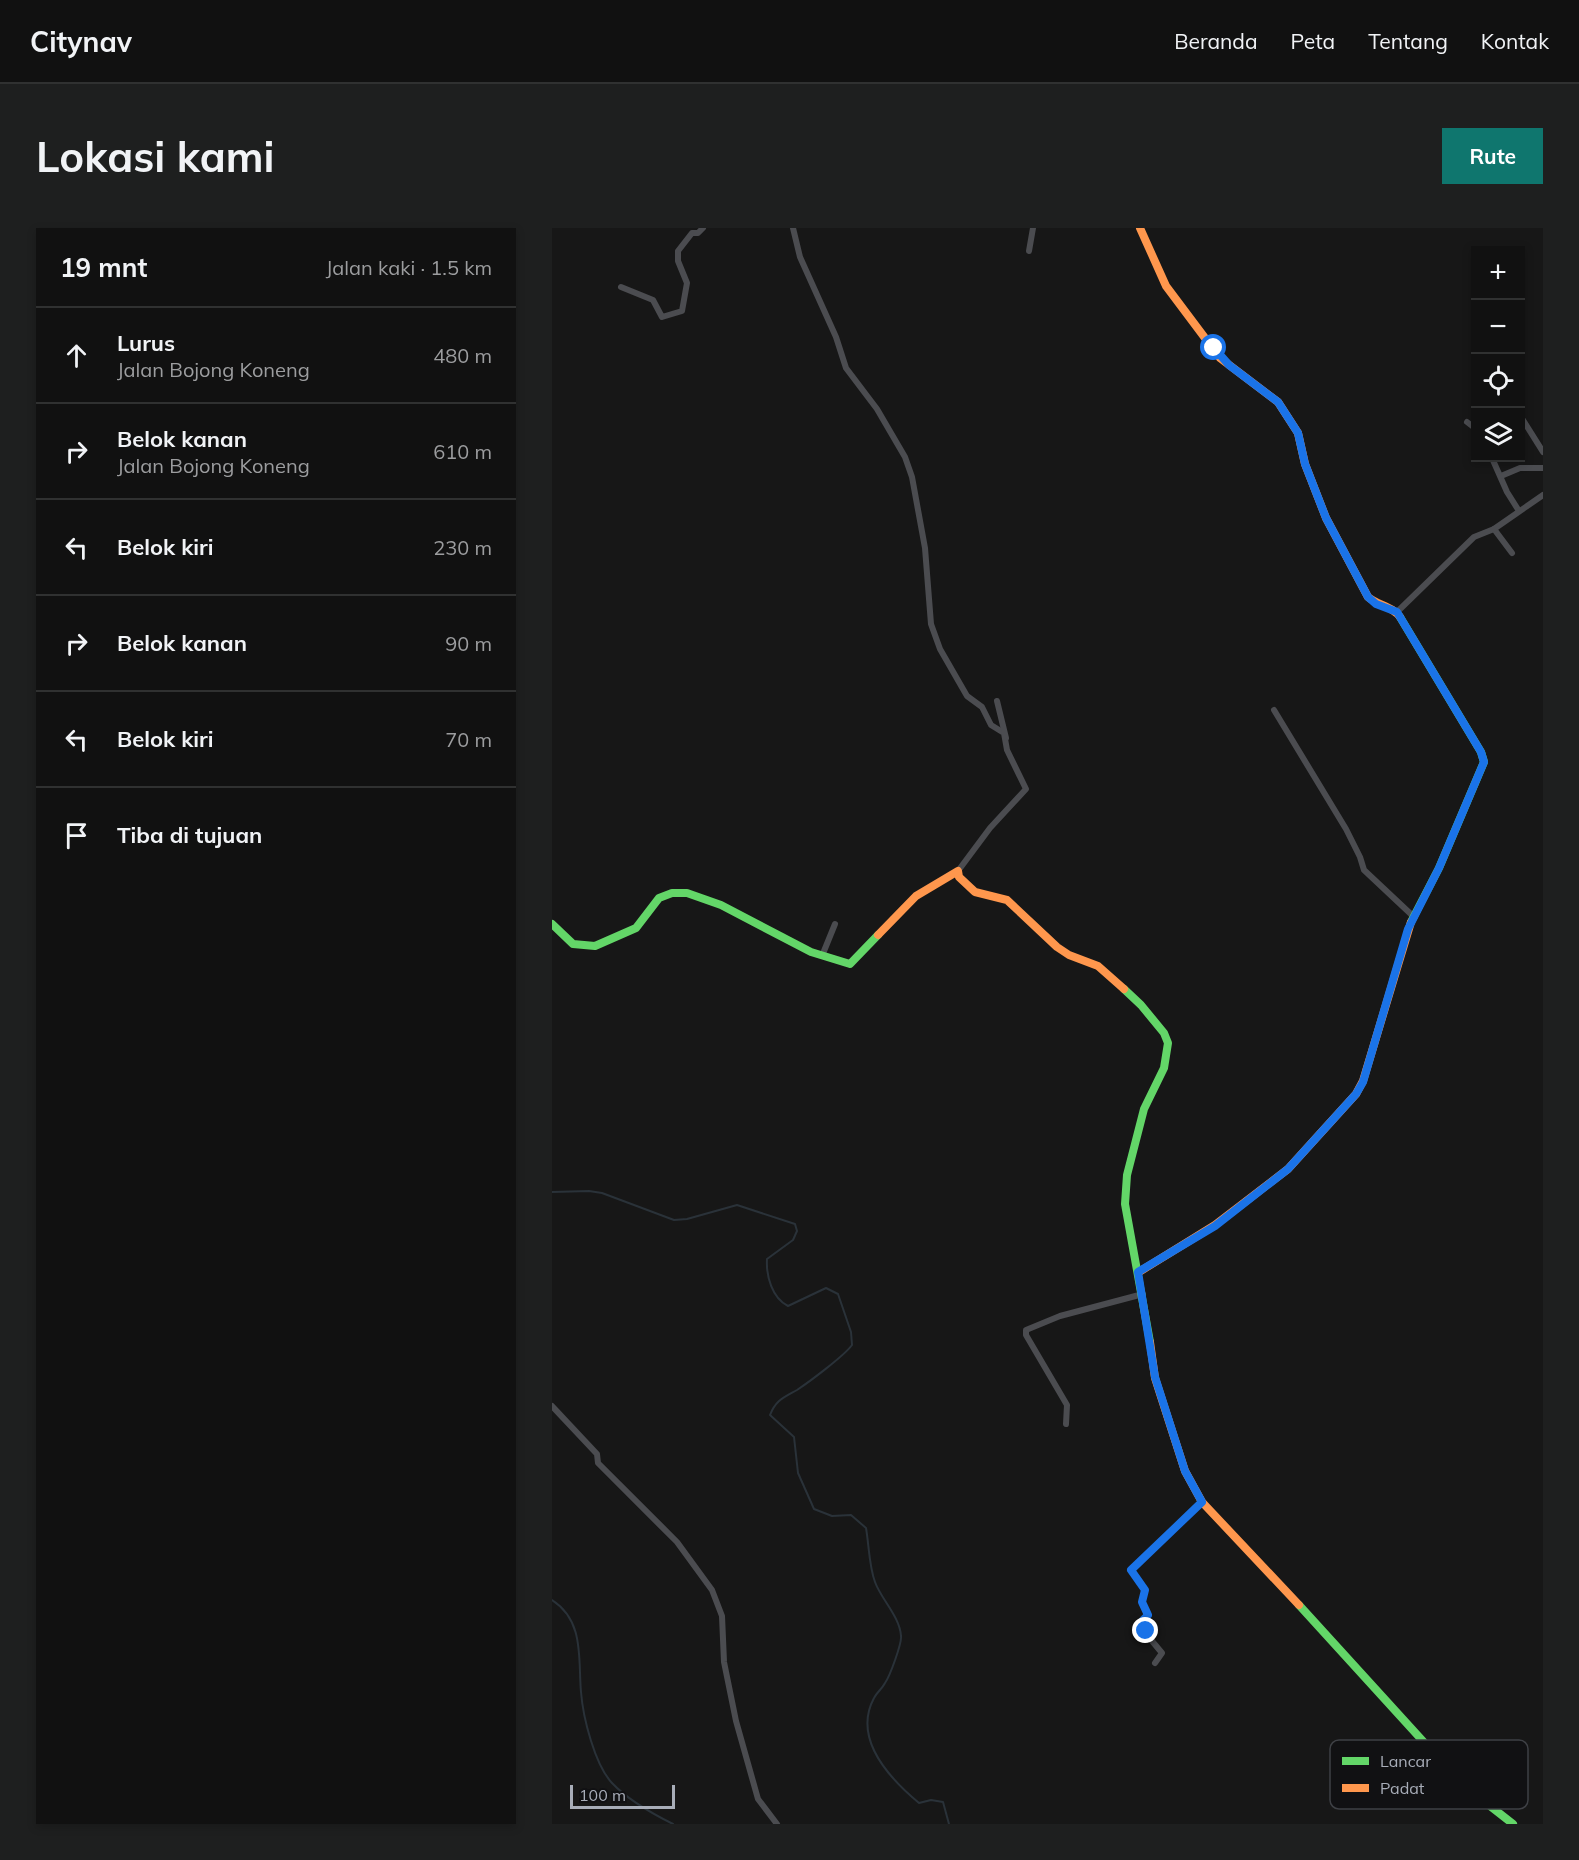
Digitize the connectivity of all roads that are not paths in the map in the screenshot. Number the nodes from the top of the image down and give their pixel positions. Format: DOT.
graph roads {
  1 [pos="703,228"];
  2 [pos="793,228"];
  3 [pos="1033,228"];
  4 [pos="1140,228"];
  5 [pos="1029,251"];
  6 [pos="621,287"];
  7 [pos="1467,422"];
  8 [pos="1525,423"];
  9 [pos="1471,425"];
  10 [pos="1543,452"];
  11 [pos="1494,462"];
  12 [pos="1543,468"];
  13 [pos="1501,476"];
  14 [pos="1543,495"];
  15 [pos="1519,511"];
  16 [pos="1494,529"];
  17 [pos="1512,553"];
  18 [pos="1397,612"];
  19 [pos="998,701"];
  20 [pos="1274,710"];
  21 [pos="1005,741"];
  22 [pos="958,871"];
  23 [pos="1414,917"];
  24 [pos="552,924"];
  25 [pos="835,924"];
  26 [pos="822,956"];
  27 [pos="1138,1272"];
  28 [pos="1143,1294"];
  29 [pos="552,1406"];
  30 [pos="1066,1424"];
  31 [pos="1202,1502"];
  32 [pos="1155,1663"];
  33 [pos="1421,1740"];
  34 [pos="1494,1809"];
  35 [pos="777,1824"];
  36 [pos="1513,1824"];
  1 -- 6 [label="street"];
  2 -- 21 [label="street"];
  3 -- 5 [label="street"];
  4 -- 18 [label="street"];
  7 -- 9 [label="street"];
  8 -- 10 [label="street"];
  11 -- 13 [label="street"];
  12 -- 13 [label="street"];
  13 -- 15 [label="street"];
  14 -- 15 [label="street"];
  15 -- 16 [label="street"];
  16 -- 17 [label="street"];
  16 -- 18 [label="street"];
  18 -- 23 [label="street"];
  19 -- 21 [label="street"];
  20 -- 23 [label="street"];
  21 -- 22 [label="street"];
  22 -- 26 [label="street"];
  22 -- 27 [label="street"];
  23 -- 27 [label="street"];
  24 -- 26 [label="street"];
  25 -- 26 [label="street"];
  27 -- 28 [label="street"];
  28 -- 30 [label="street"];
  28 -- 31 [label="street"];
  29 -- 35 [label="street"];
  31 -- 32 [label="street"];
  31 -- 33 [label="street"];
  34 -- 36 [label="street"];
}
